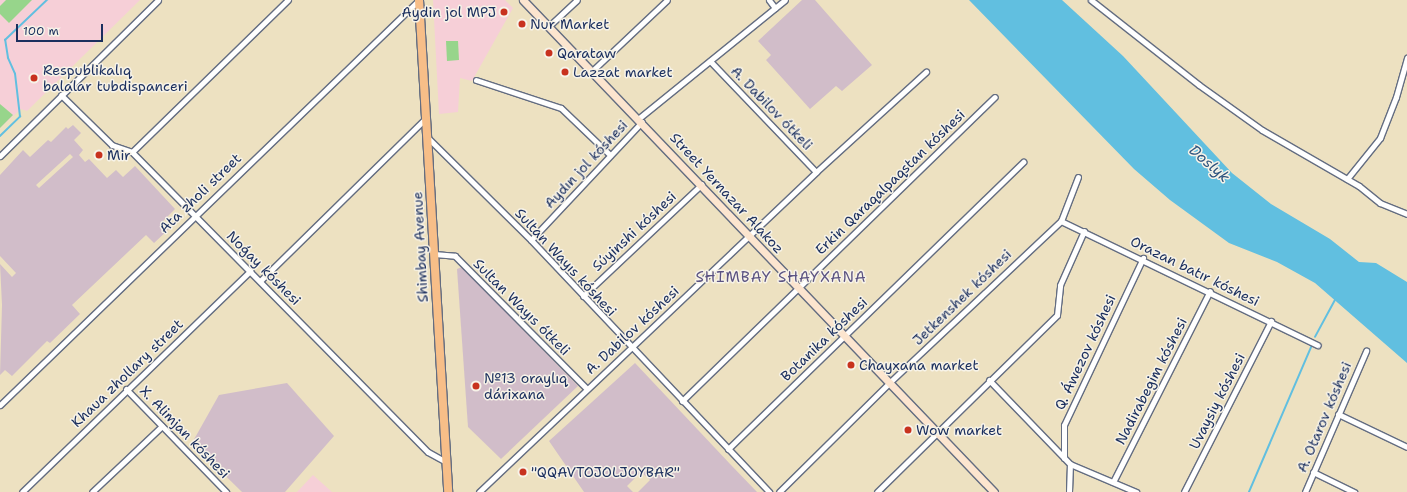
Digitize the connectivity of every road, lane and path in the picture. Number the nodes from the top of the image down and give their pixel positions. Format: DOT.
graph roads {
  1 [pos="158,0"];
  2 [pos="288,0"];
  3 [pos="419,0"];
  4 [pos="523,0"];
  5 [pos="576,0"];
  6 [pos="667,0"];
  7 [pos="769,0"];
  8 [pos="785,0"];
  9 [pos="1091,0"];
  10 [pos="775,8"];
  11 [pos="549,26"];
  12 [pos="1407,58"];
  13 [pos="710,61"];
  14 [pos="592,71"];
  15 [pos="926,72"];
  16 [pos="476,80"];
  17 [pos="61,95"];
  18 [pos="995,97"];
  19 [pos="426,118"];
  20 [pos="640,120"];
  21 [pos="427,137"];
  22 [pos="132,152"];
  23 [pos="610,155"];
  24 [pos="0,156"];
  25 [pos="1023,162"];
  26 [pos="816,172"];
  27 [pos="1078,178"];
  28 [pos="1347,179"];
  29 [pos="702,184"];
  30 [pos="1407,214"];
  31 [pos="194,215"];
  32 [pos="1061,221"];
  33 [pos="1084,231"];
  34 [pos="749,235"];
  35 [pos="531,240"];
  36 [pos="434,254"];
  37 [pos="1143,258"];
  38 [pos="250,271"];
  39 [pos="260,281"];
  40 [pos="798,287"];
  41 [pos="1210,291"];
  42 [pos="583,296"];
  43 [pos="1271,321"];
  44 [pos="845,336"];
  45 [pos="1318,345"];
  46 [pos="632,349"];
  47 [pos="1366,351"];
  48 [pos="989,380"];
  49 [pos="890,382"];
  50 [pos="126,389"];
  51 [pos="587,389"];
  52 [pos="682,401"];
  53 [pos="0,405"];
  54 [pos="1338,414"];
  55 [pos="162,426"];
  56 [pos="937,432"];
  57 [pos="1407,447"];
  58 [pos="728,449"];
  59 [pos="1064,458"];
  60 [pos="446,462"];
  61 [pos="1070,464"];
  62 [pos="1313,472"];
  63 [pos="1114,482"];
  64 [pos="447,491"];
  65 [pos="22,492"];
  66 [pos="92,492"];
  67 [pos="226,492"];
  68 [pos="479,492"];
  69 [pos="769,492"];
  70 [pos="779,492"];
  71 [pos="877,492"];
  72 [pos="994,492"];
  73 [pos="1069,492"];
  74 [pos="1136,492"];
  75 [pos="1184,492"];
  76 [pos="1305,492"];
  77 [pos="1354,492"];
  1 -- 17 [label="street"];
  2 -- 22 [label="street"];
  3 -- 19 [label="main road, Shimbay Avenue"];
  3 -- 31 [label="street, Ata zholi street"];
  4 -- 11 [label="main road, Street Yernazar Alakoz"];
  5 -- 11 [label="street"];
  6 -- 14 [label="street"];
  7 -- 10 [label="street"];
  8 -- 10 [label="street, Aydın jol kóshesi"];
  9 -- 28 [label="street"];
  10 -- 13 [label="street, Aydın jol kóshesi"];
  11 -- 14 [label="main road, Street Yernazar Alakoz"];
  12 -- 28 [label="street"];
  13 -- 20 [label="street, Aydın jol kóshesi"];
  13 -- 26 [label="street, A. Dabilov ótkeli"];
  14 -- 20 [label="main road, Street Yernazar Alakoz"];
  15 -- 26 [label="street, A. Dabilov kóshesi"];
  16 -- 23 [label="street"];
  17 -- 22 [label="street, Noǵay kóshesi"];
  17 -- 24 [label="street"];
  18 -- 40 [label="street, Erkin Qaraqalpaqstan kóshesi"];
  19 -- 21 [label="main road, Shimbay Avenue"];
  19 -- 39 [label="street"];
  20 -- 23 [label="street, Aydın jol kóshesi"];
  20 -- 29 [label="main road, Street Yernazar Alakoz"];
  21 -- 35 [label="street, Sultan Wayıs kóshesi"];
  21 -- 36 [label="main road, Shimbay Avenue"];
  22 -- 31 [label="street, Noǵay kóshesi"];
  23 -- 35 [label="street, Aydın jol kóshesi"];
  25 -- 44 [label="street, Botanika kóshesi"];
  26 -- 34 [label="street, A. Dabilov kóshesi"];
  27 -- 32 [label="street, Jetkenshek kóshesi"];
  28 -- 30 [label="street"];
  29 -- 34 [label="main road, Street Yernazar Alakoz"];
  29 -- 42 [label="street, Súyinshi kóshesi"];
  31 -- 38 [label="street, Noǵay kóshesi"];
  31 -- 53 [label="street, Ata zholi street"];
  32 -- 33 [label="street, Orazan batır kóshesi"];
  32 -- 49 [label="street, Jetkenshek kóshesi"];
  33 -- 37 [label="street, Orazan batır kóshesi"];
  33 -- 48 [label="street"];
  34 -- 40 [label="main road, Street Yernazar Alakoz"];
  34 -- 46 [label="street, A. Dabilov kóshesi"];
  35 -- 42 [label="street, Sultan Wayıs kóshesi"];
  36 -- 51 [label="street, Sultan Wayıs ótkeli"];
  36 -- 60 [label="main road, Shimbay Avenue"];
  37 -- 41 [label="street, Orazan batır kóshesi"];
  37 -- 59 [label="street, Q. Áwezov kóshesi"];
  38 -- 39 [label="street, Noǵay kóshesi"];
  38 -- 50 [label="street, Khaua zhollary street"];
  39 -- 60 [label="street, Noǵay kóshesi"];
  40 -- 44 [label="main road, Street Yernazar Alakoz"];
  40 -- 52 [label="street, Erkin Qaraqalpaqstan kóshesi"];
  41 -- 43 [label="street, Orazan batır kóshesi"];
  41 -- 63 [label="street, Nadirabegim kóshesi"];
  42 -- 46 [label="street, Sultan Wayıs kóshesi"];
  43 -- 45 [label="street, Orazan batır kóshesi"];
  43 -- 75 [label="street, Uvaysiy kóshesi"];
  44 -- 49 [label="main road, Street Yernazar Alakoz"];
  44 -- 58 [label="street, Botanika kóshesi"];
  46 -- 51 [label="street, A. Dabilov kóshesi"];
  46 -- 52 [label="street, Sultan Wayıs kóshesi"];
  47 -- 54 [label="street, A. Otarov kóshesi"];
  48 -- 56 [label="street"];
  48 -- 59 [label="street"];
  49 -- 56 [label="main road, Street Yernazar Alakoz"];
  49 -- 70 [label="street, Jetkenshek kóshesi"];
  50 -- 55 [label="street, X. Alimjan kóshesi"];
  50 -- 65 [label="street, Khaua zhollary street"];
  51 -- 68 [label="street, A. Dabilov kóshesi"];
  52 -- 58 [label="street, Sultan Wayıs kóshesi"];
  54 -- 57 [label="street"];
  54 -- 62 [label="street, A. Otarov kóshesi"];
  55 -- 66 [label="street"];
  55 -- 67 [label="street, X. Alimjan kóshesi"];
  56 -- 71 [label="street"];
  56 -- 72 [label="main road, Street Yernazar Alakoz"];
  58 -- 69 [label="street, Sultan Wayıs kóshesi"];
  59 -- 61 [label="street"];
  60 -- 64 [label="main road, Shimbay Avenue"];
  61 -- 63 [label="street"];
  61 -- 73 [label="street"];
  62 -- 76 [label="street, A. Otarov kóshesi"];
  62 -- 77 [label="street"];
  63 -- 74 [label="street"];
}
